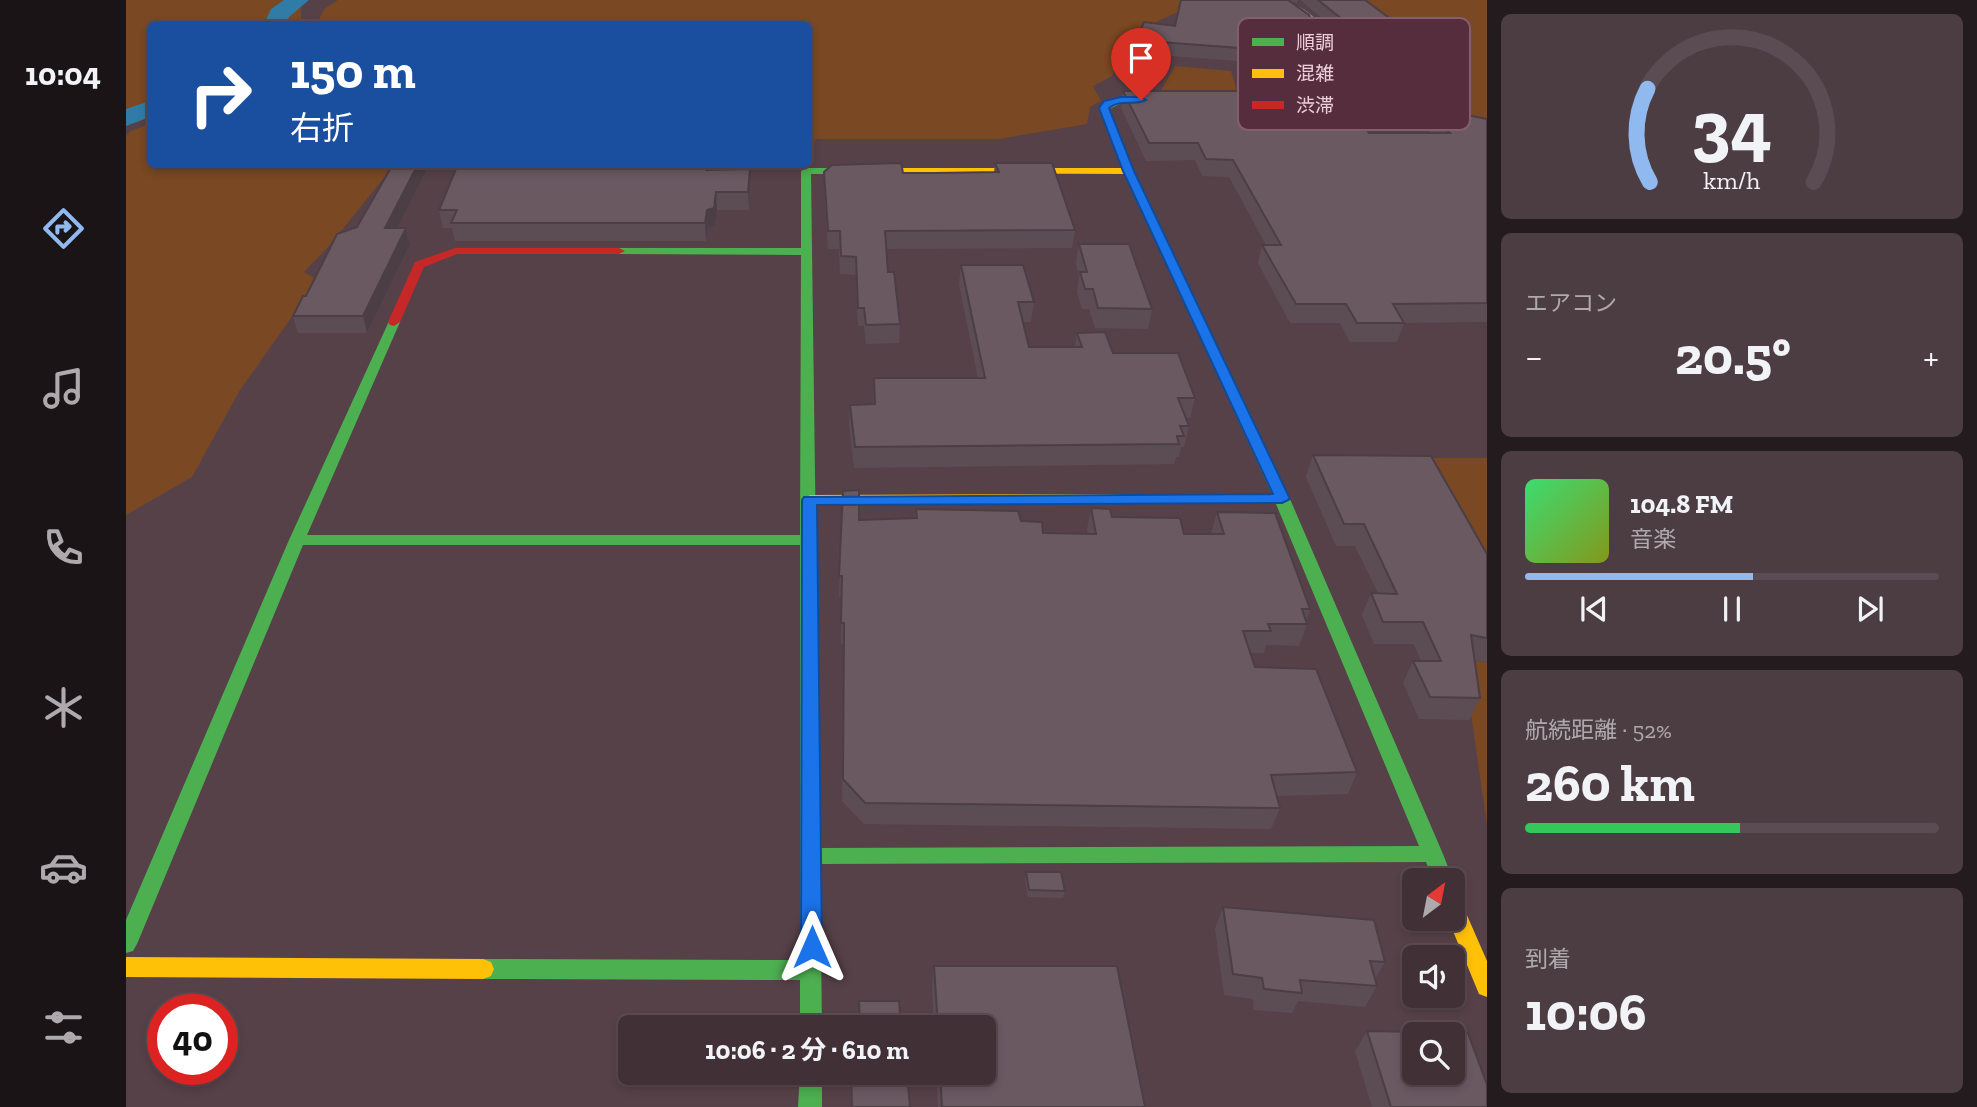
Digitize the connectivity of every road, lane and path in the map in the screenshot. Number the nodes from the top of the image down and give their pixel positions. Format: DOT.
graph roads {
  1 [pos="1278,0"];
  2 [pos="1306,18"];
  3 [pos="1179,100"];
  4 [pos="1129,171"];
  5 [pos="807,252"];
  6 [pos="1282,499"];
  7 [pos="810,500"];
  8 [pos="297,540"];
  9 [pos="809,540"];
  10 [pos="1433,854"];
  11 [pos="812,856"];
  12 [pos="1438,868"];
  13 [pos="1464,931"];
  14 [pos="126,944"];
  15 [pos="126,967"];
  16 [pos="812,970"];
  17 [pos="1487,987"];
  18 [pos="811,1015"];
  19 [pos="811,1085"];
  20 [pos="810,1107"];
  1 -- 2 [label="street"];
  3 -- 4 [label="street"];
  4 -- 5 [label="street"];
  4 -- 6 [label="street"];
  5 -- 7 [label="street"];
  5 -- 8 [label="street"];
  6 -- 7 [label="street"];
  6 -- 10 [label="street"];
  7 -- 9 [label="street"];
  8 -- 9 [label="street"];
  8 -- 14 [label="street"];
  9 -- 11 [label="street"];
  10 -- 11 [label="street"];
  10 -- 12 [label="street"];
  11 -- 16 [label="street"];
  13 -- 17 [label="street"];
  15 -- 16 [label="street"];
  16 -- 18 [label="street"];
  19 -- 20 [label="street"];
}
